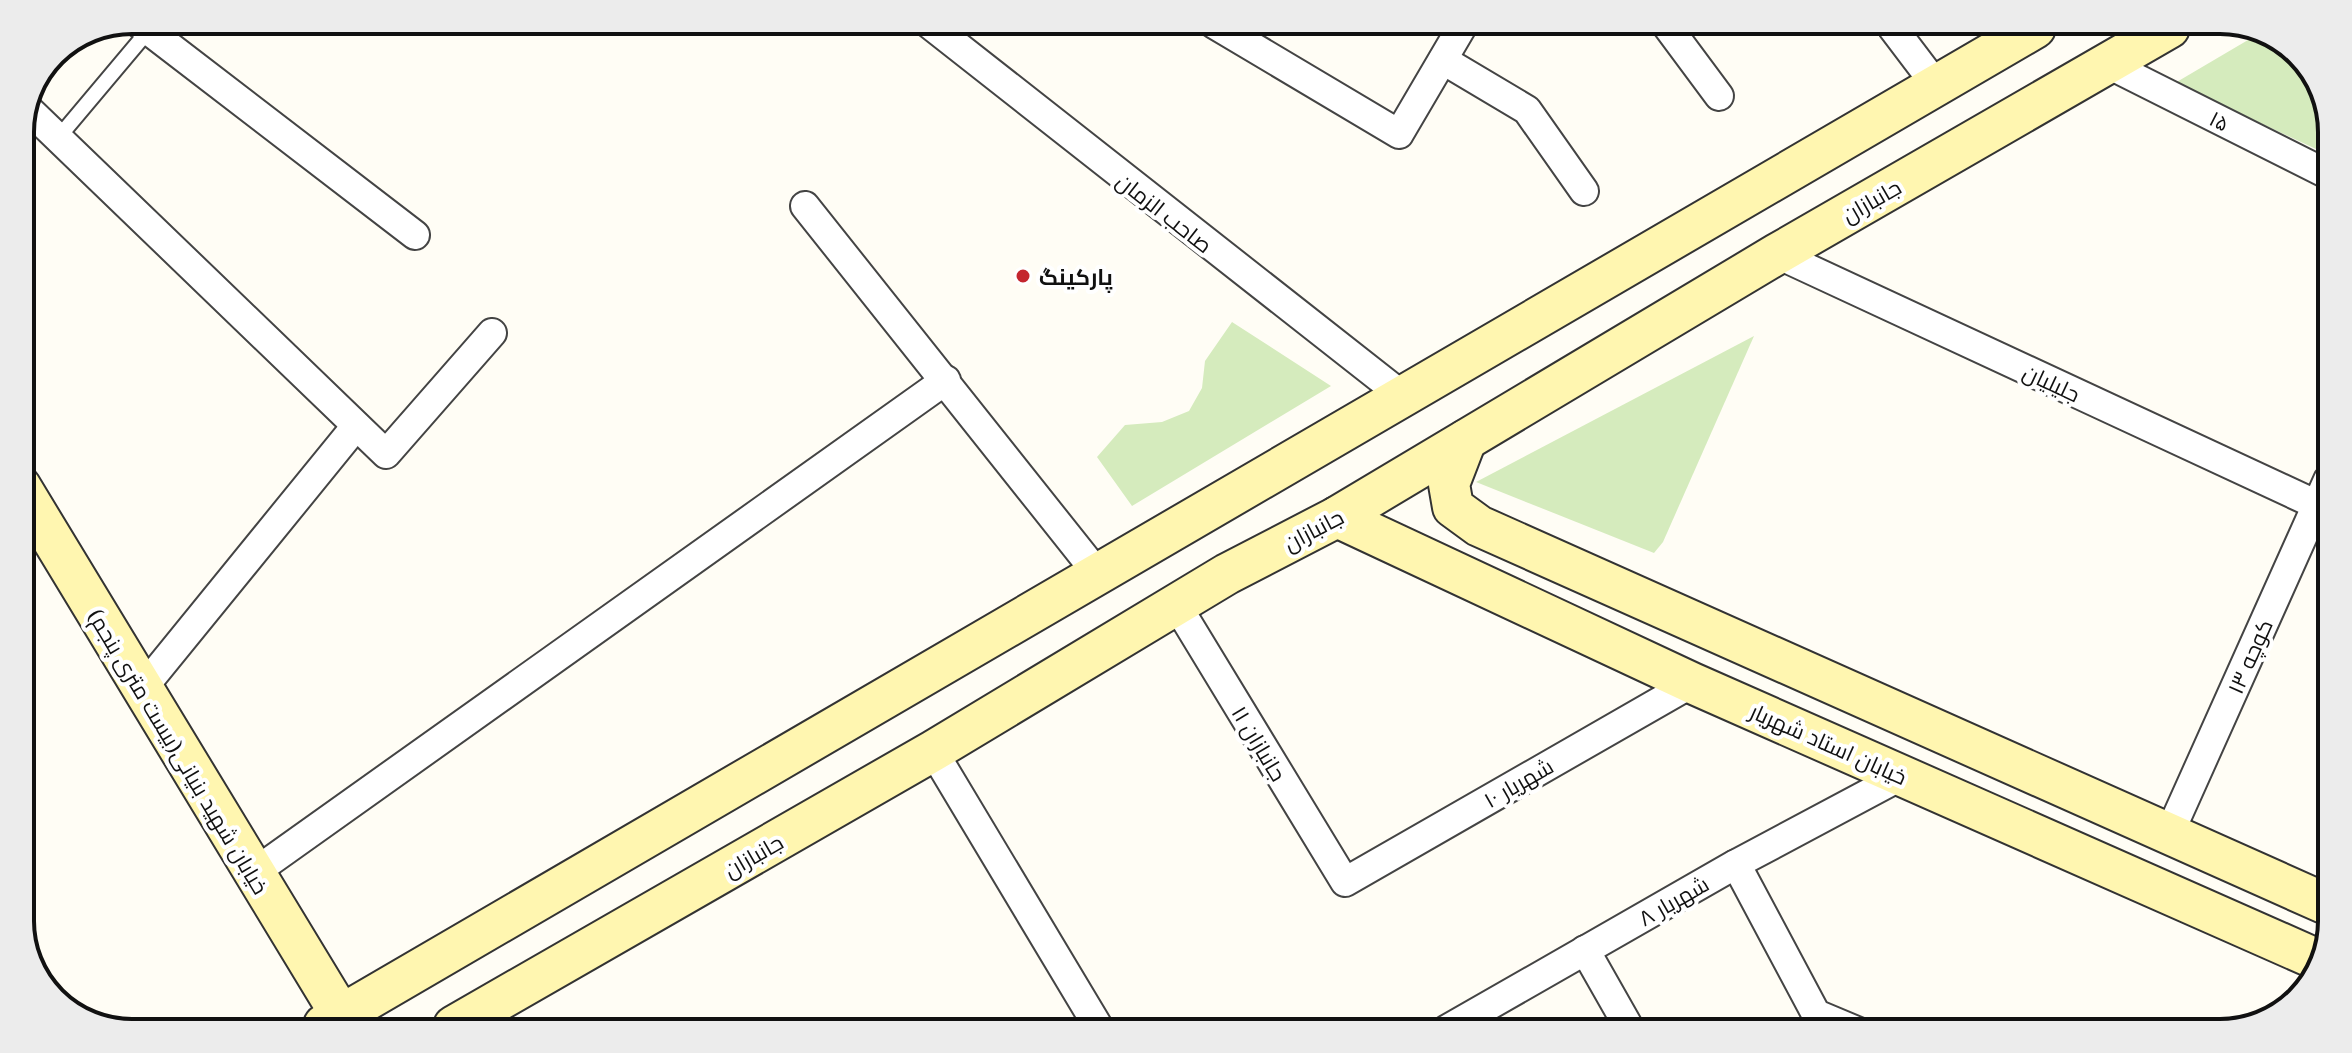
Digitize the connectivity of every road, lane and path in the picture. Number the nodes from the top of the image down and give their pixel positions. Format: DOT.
graph roads {
  1 [pos="136,34"];
  2 [pos="152,34"];
  3 [pos="942,34"];
  4 [pos="1231,34"];
  5 [pos="1458,34"];
  6 [pos="1673,34"];
  7 [pos="1897,34"];
  8 [pos="2025,34"];
  9 [pos="2159,34"];
  10 [pos="1443,60"];
  11 [pos="2108,64"];
  12 [pos="1936,85"];
  13 [pos="1719,96"];
  14 [pos="36,116"];
  15 [pos="58,138"];
  16 [pos="2318,169"];
  17 [pos="1584,191"];
  18 [pos="805,206"];
  19 [pos="415,235"];
  20 [pos="1777,254"];
  21 [pos="492,333"];
  22 [pos="946,380"];
  23 [pos="1404,397"];
  24 [pos="356,426"];
  25 [pos="1466,440"];
  26 [pos="2318,496"];
  27 [pos="34,509"];
  28 [pos="2318,512"];
  29 [pos="1337,517"];
  30 [pos="1097,573"];
  31 [pos="1176,604"];
  32 [pos="1692,683"];
  33 [pos="142,689"];
  34 [pos="933,751"];
  35 [pos="1903,775"];
  36 [pos="2170,832"];
  37 [pos="1736,864"];
  38 [pos="252,874"];
  39 [pos="1345,882"];
  40 [pos="2318,900"];
  41 [pos="1585,950"];
  42 [pos="2311,957"];
  43 [pos="340,1019"];
  44 [pos="349,1019"];
  45 [pos="466,1019"];
  46 [pos="1094,1019"];
  47 [pos="1465,1019"];
  48 [pos="1624,1019"];
  49 [pos="1828,1019"];
  1 -- 15 [label="lane"];
  2 -- 19 [label="street"];
  3 -- 23 [label="street, صاحب الزمان"];
  4 -- 10 [label="street"];
  5 -- 10 [label="street"];
  6 -- 13 [label="street"];
  7 -- 12 [label="street"];
  8 -- 12 [label="street"];
  9 -- 11 [label="street, جانبازان"];
  10 -- 17 [label="street"];
  11 -- 16 [label="street, ۱۵"];
  11 -- 20 [label="street, جانبازان"];
  12 -- 23 [label="street"];
  14 -- 15 [label="street"];
  15 -- 24 [label="street"];
  18 -- 22 [label="street"];
  20 -- 25 [label="street, جانبازان"];
  20 -- 26 [label="street, جلیلیان"];
  21 -- 24 [label="street"];
  22 -- 30 [label="street"];
  22 -- 38 [label="street"];
  23 -- 30 [label="street"];
  24 -- 33 [label="street"];
  25 -- 29 [label="street, جانبازان"];
  25 -- 36 [label="street"];
  27 -- 33 [label="street, خیابان شهید بنیانی(بیست متری پنجم)"];
  28 -- 36 [label="street, کوچه ۱۳"];
  29 -- 31 [label="street, جانبازان"];
  29 -- 32 [label="street, خیابان استاد شهریار"];
  30 -- 44 [label="street"];
  31 -- 34 [label="street, جانبازان"];
  31 -- 39 [label="street, ۱۱ جانبازان"];
  32 -- 35 [label="street, خیابان استاد شهریار"];
  32 -- 39 [label="street, شهریار ۱۰"];
  33 -- 38 [label="street, خیابان شهید بنیانی(بیست متری پنجم)"];
  34 -- 45 [label="street, جانبازان"];
  34 -- 46 [label="street"];
  35 -- 37 [label="street, شهریار ۸"];
  35 -- 42 [label="street, خیابان استاد شهریار"];
  36 -- 40 [label="street"];
  37 -- 41 [label="street, شهریار ۸"];
  37 -- 49 [label="street"];
  38 -- 43 [label="street, خیابان شهید بنیانی(بیست متری پنجم)"];
  41 -- 47 [label="street, شهریار ۸"];
  41 -- 48 [label="street"];
}
